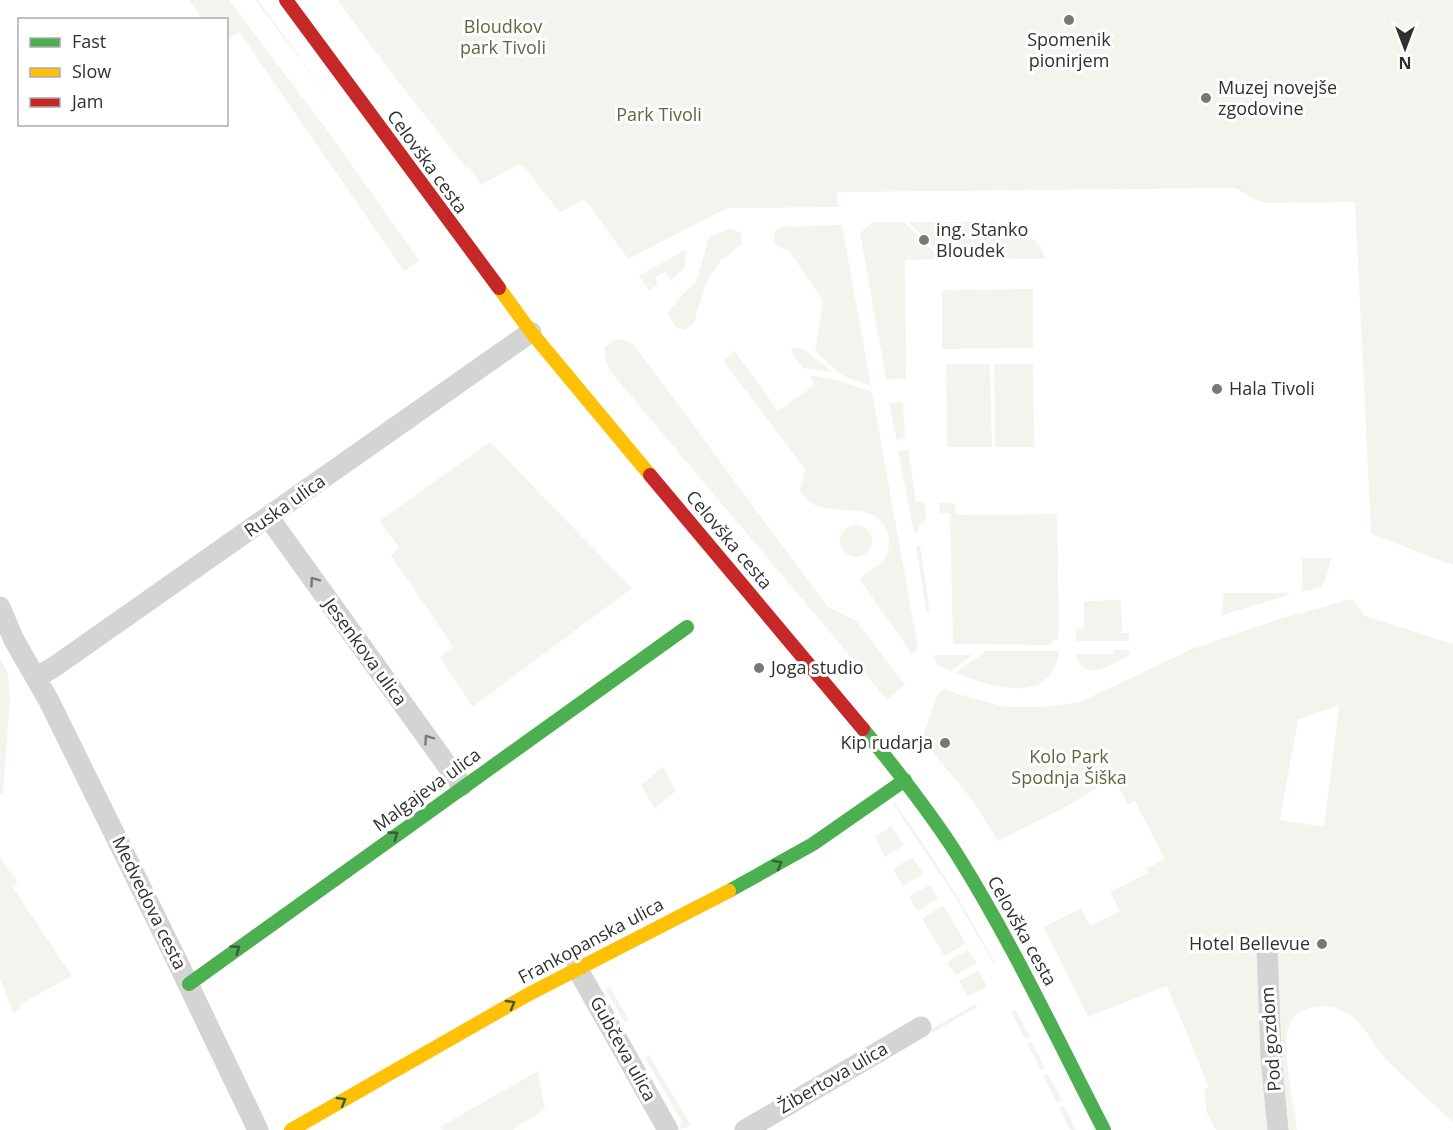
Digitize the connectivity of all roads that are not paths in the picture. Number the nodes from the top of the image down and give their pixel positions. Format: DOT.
graph roads {
  1 [pos="286,0"];
  2 [pos="531,332"];
  3 [pos="269,518"];
  4 [pos="0,607"];
  5 [pos="687,627"];
  6 [pos="37,677"];
  7 [pos="905,780"];
  8 [pos="462,786"];
  9 [pos="1267,947"];
  10 [pos="577,968"];
  11 [pos="189,984"];
  12 [pos="921,1027"];
  13 [pos="258,1130"];
  14 [pos="291,1130"];
  15 [pos="668,1130"];
  16 [pos="745,1130"];
  17 [pos="1104,1130"];
  18 [pos="1278,1130"];
  1 -- 2 [label="main road, Celovška cesta"];
  2 -- 3 [label="street, Ruska ulica"];
  2 -- 7 [label="main road, Celovška cesta"];
  3 -- 6 [label="street, Ruska ulica"];
  8 -- 3 [label="street, Jesenkova ulica, one-way"];
  4 -- 6 [label="street, Medvedova cesta"];
  5 -- 8 [label="main road, Malgajeva ulica"];
  6 -- 11 [label="street, Medvedova cesta"];
  10 -- 7 [label="main road, Frankopanska ulica, one-way"];
  7 -- 17 [label="main road, Celovška cesta"];
  11 -- 8 [label="main road, Malgajeva ulica, one-way"];
  9 -- 18 [label="street, Pod gozdom"];
  14 -- 10 [label="main road, Frankopanska ulica, one-way"];
  10 -- 15 [label="street, Gubčeva ulica"];
  11 -- 13 [label="street, Medvedova cesta"];
  12 -- 16 [label="street, Žibertova ulica"];
}
